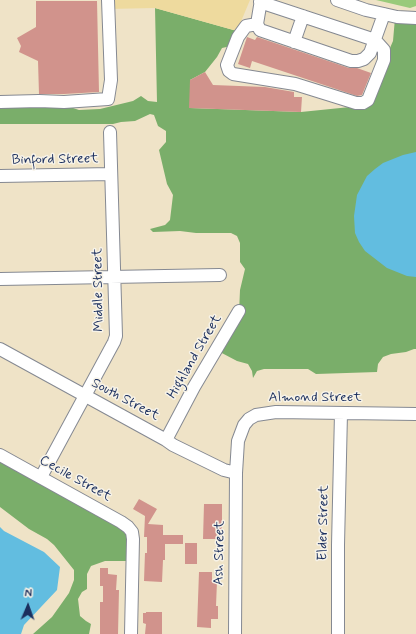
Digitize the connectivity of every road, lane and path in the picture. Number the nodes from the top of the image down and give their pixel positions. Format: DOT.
graph roads {
  1 [pos="108,0"];
  2 [pos="336,0"];
  3 [pos="261,1"];
  4 [pos="384,14"];
  5 [pos="303,16"];
  6 [pos="416,18"];
  7 [pos="257,24"];
  8 [pos="375,40"];
  9 [pos="294,42"];
  10 [pos="0,102"];
  11 [pos="110,132"];
  12 [pos="111,174"];
  13 [pos="0,176"];
  14 [pos="220,275"];
  15 [pos="115,277"];
  16 [pos="0,279"];
  17 [pos="239,311"];
  18 [pos="0,349"];
  19 [pos="85,396"];
  20 [pos="341,413"];
  21 [pos="416,414"];
  22 [pos="166,440"];
  23 [pos="0,455"];
  24 [pos="236,473"];
  25 [pos="41,477"];
  26 [pos="131,634"];
  27 [pos="235,634"];
  28 [pos="338,634"];
  1 -- 10 [label="street"];
  2 -- 4 [label="street"];
  3 -- 5 [label="street"];
  3 -- 7 [label="street"];
  4 -- 6 [label="street"];
  4 -- 8 [label="street"];
  5 -- 8 [label="street"];
  5 -- 9 [label="street"];
  7 -- 8 [label="street"];
  7 -- 9 [label="street"];
  8 -- 9 [label="street"];
  11 -- 12 [label="street, Middle Street"];
  12 -- 13 [label="street, Binford Street"];
  12 -- 15 [label="street, Middle Street"];
  14 -- 15 [label="street"];
  15 -- 16 [label="street"];
  15 -- 19 [label="street, Middle Street"];
  17 -- 22 [label="street, Highland Street"];
  18 -- 19 [label="street, South Street"];
  19 -- 22 [label="street, South Street"];
  19 -- 25 [label="street, Middle Street"];
  20 -- 21 [label="street, Almond Street"];
  20 -- 24 [label="street, Almond Street"];
  20 -- 28 [label="street, Elder Street"];
  22 -- 24 [label="street, South Street"];
  23 -- 25 [label="street, Cecile Street"];
  24 -- 27 [label="street, Ash Street"];
  25 -- 26 [label="street, Cecile Street"];
}
